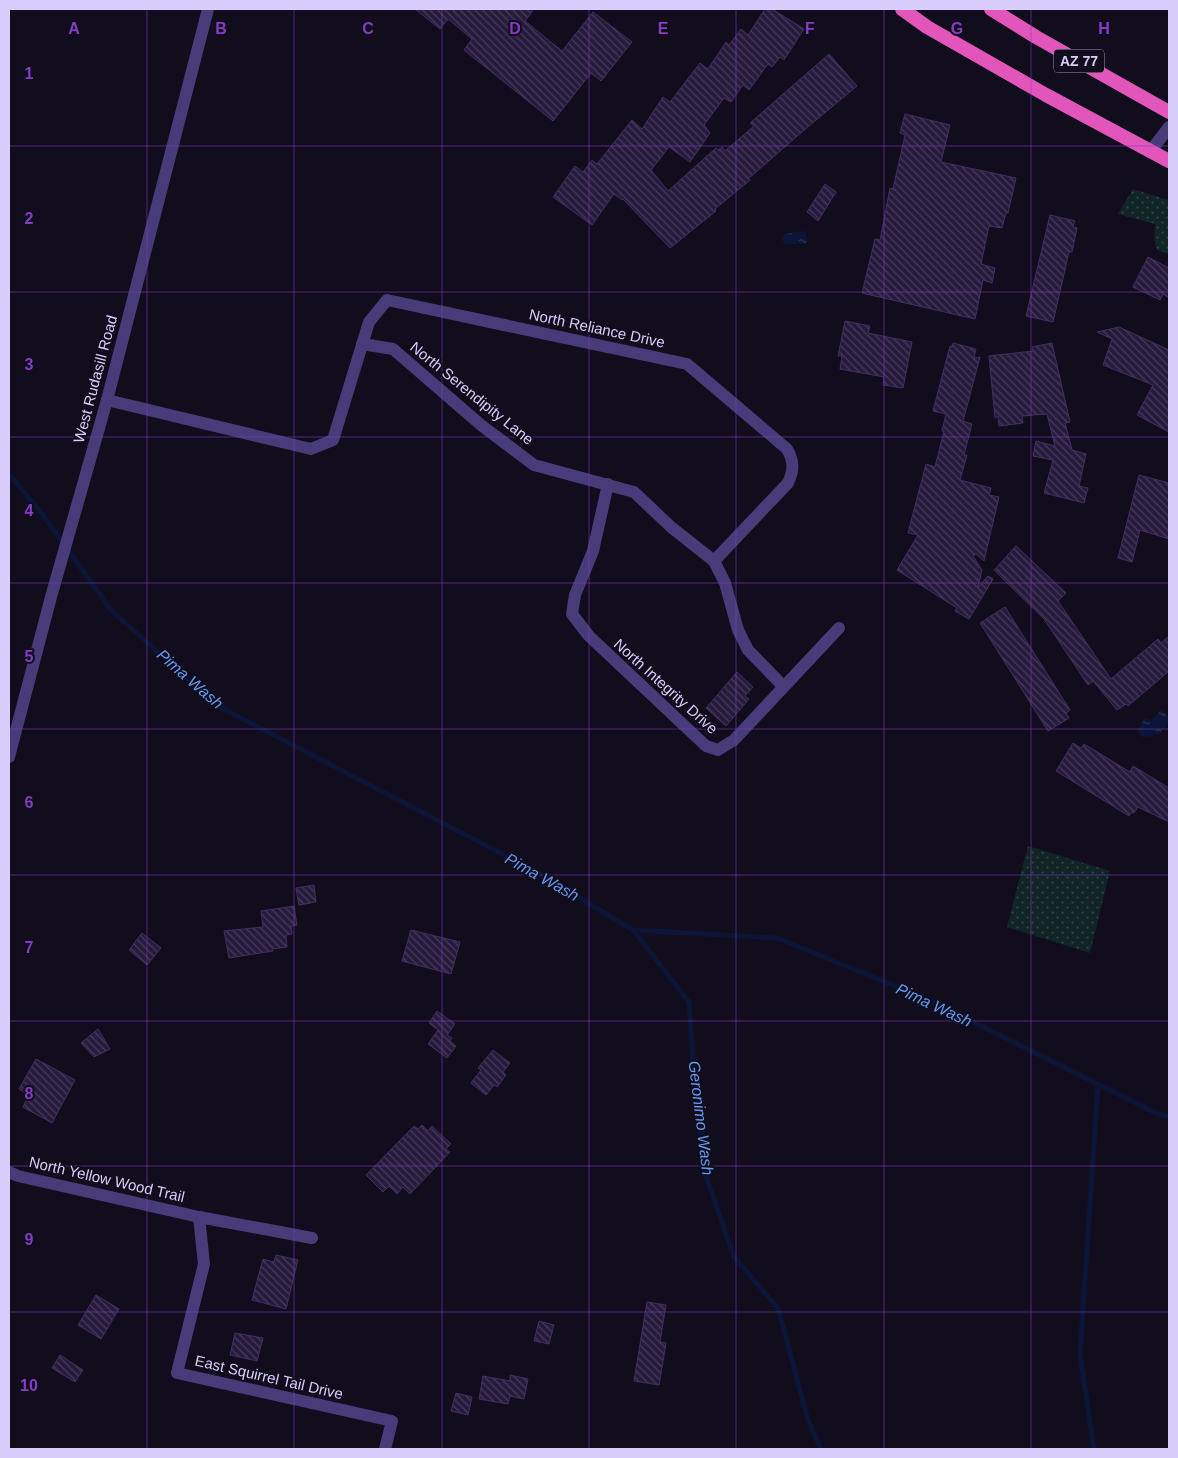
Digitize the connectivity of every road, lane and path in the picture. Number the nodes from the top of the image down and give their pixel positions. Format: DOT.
graph roads {
  1 [pos="208,9"];
  2 [pos="902,9"];
  3 [pos="991,9"];
  4 [pos="1169,112"];
  5 [pos="1169,127"];
  6 [pos="1150,152"];
  7 [pos="1169,161"];
  8 [pos="362,344"];
  9 [pos="107,400"];
  10 [pos="608,484"];
  11 [pos="714,561"];
  12 [pos="840,628"];
  13 [pos="783,686"];
  14 [pos="9,757"];
  15 [pos="9,1172"];
  16 [pos="199,1217"];
  17 [pos="312,1238"];
  18 [pos="386,1449"];
  1 -- 9 [label="street, West Rudasill Road"];
  2 -- 6 [label="highway"];
  3 -- 4 [label="highway, AZ 77"];
  5 -- 6 [label="street"];
  6 -- 7 [label="highway"];
  8 -- 9 [label="street"];
  8 -- 10 [label="street, North Serendipity Lane"];
  8 -- 11 [label="street, North Reliance Drive"];
  9 -- 14 [label="street, West Rudasill Road"];
  10 -- 11 [label="street, North Serendipity Lane"];
  10 -- 13 [label="street, North Integrity Drive"];
  11 -- 13 [label="street, North Serendipity Lane"];
  12 -- 13 [label="street, North Integrity Drive"];
  15 -- 16 [label="street, North Yellow Wood Trail"];
  16 -- 17 [label="street, North Yellow Wood Trail"];
  16 -- 18 [label="street, East Squirrel Tail Drive"];
}
